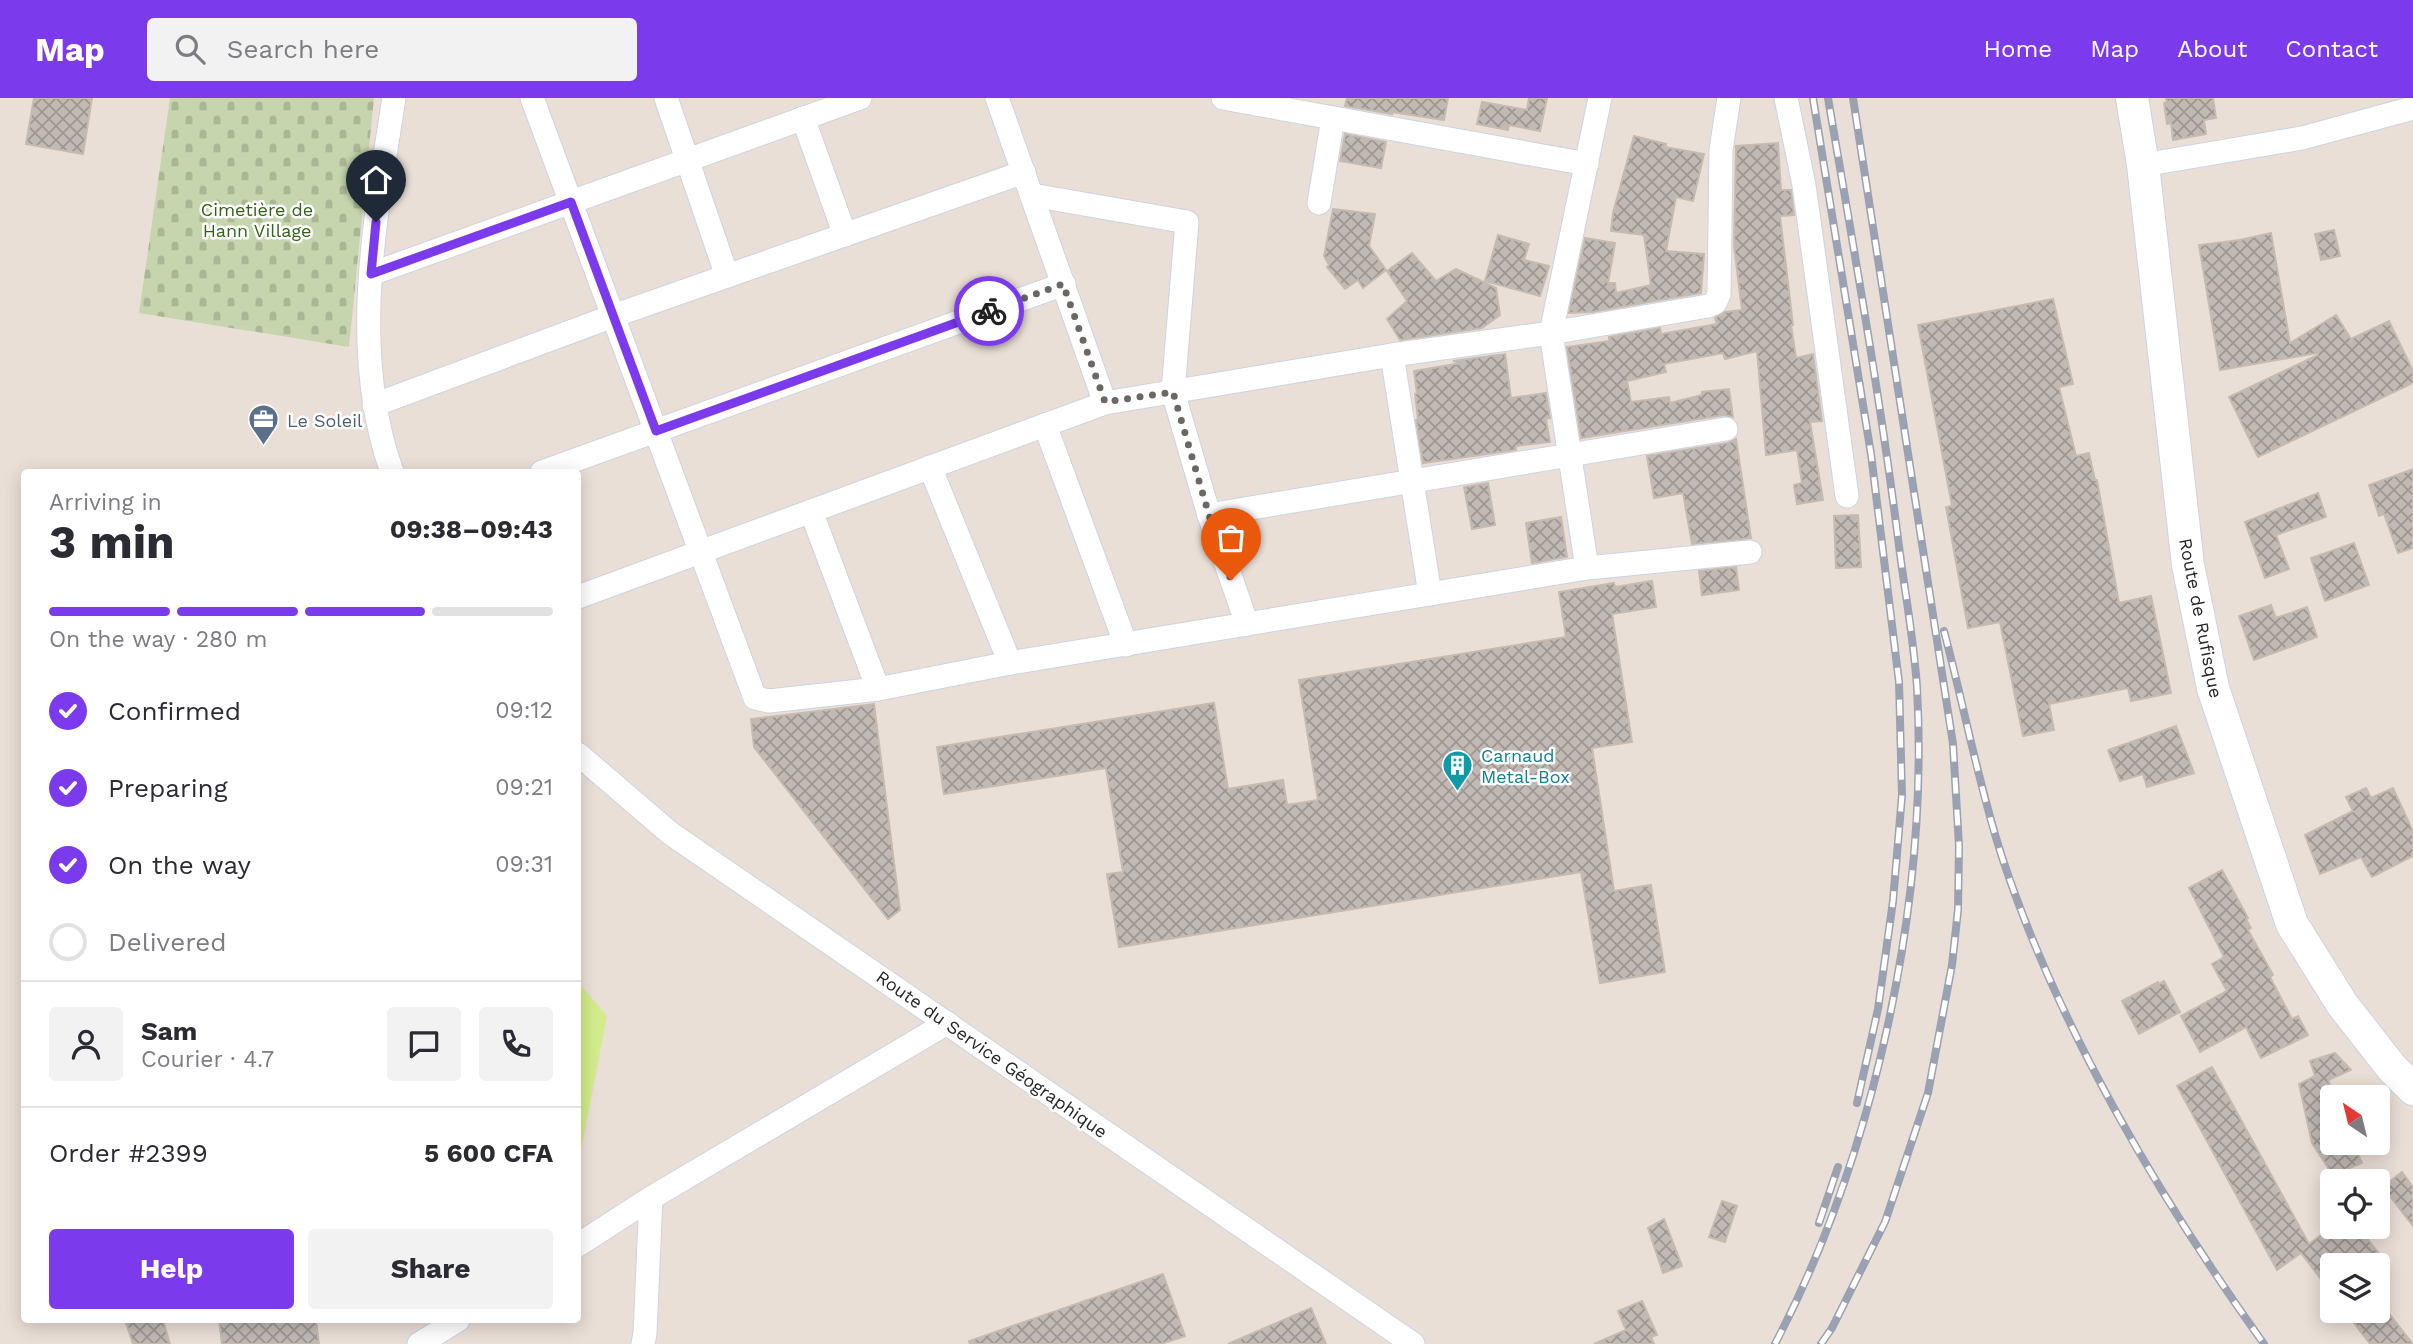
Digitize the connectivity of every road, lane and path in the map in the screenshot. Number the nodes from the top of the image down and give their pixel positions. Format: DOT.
graph roads {
  1 [pos="394,98"];
  2 [pos="532,98"];
  3 [pos="666,98"];
  4 [pos="860,98"];
  5 [pos="997,98"];
  6 [pos="1223,98"];
  7 [pos="1600,98"];
  8 [pos="1729,98"];
  9 [pos="1786,98"];
  10 [pos="2132,98"];
  11 [pos="2412,106"];
  12 [pos="803,118"];
  13 [pos="1333,118"];
  14 [pos="687,160"];
  15 [pos="1587,164"];
  16 [pos="2143,165"];
  17 [pos="1024,172"];
  18 [pos="1032,195"];
  19 [pos="571,202"];
  20 [pos="1319,203"];
  21 [pos="845,235"];
  22 [pos="371,274"];
  23 [pos="727,276"];
  24 [pos="1063,284"];
  25 [pos="613,316"];
  26 [pos="1552,333"];
  27 [pos="1392,355"];
  28 [pos="1173,392"];
  29 [pos="1105,402"];
  30 [pos="374,405"];
  31 [pos="1045,425"];
  32 [pos="1726,429"];
  33 [pos="656,431"];
  34 [pos="1568,455"];
  35 [pos="930,467"];
  36 [pos="391,469"];
  37 [pos="550,469"];
  38 [pos="1412,481"];
  39 [pos="1847,496"];
  40 [pos="811,511"];
  41 [pos="1209,515"];
  42 [pos="701,552"];
  43 [pos="1751,552"];
  44 [pos="1587,568"];
  45 [pos="1430,594"];
  46 [pos="581,596"];
  47 [pos="1247,624"];
  48 [pos="1126,645"];
  49 [pos="1010,663"];
  50 [pos="878,689"];
  51 [pos="581,757"];
  52 [pos="947,1023"];
  53 [pos="2413,1089"];
  54 [pos="651,1198"];
  55 [pos="581,1243"];
  56 [pos="453,1323"];
  57 [pos="419,1344"];
  58 [pos="643,1344"];
  59 [pos="1413,1344"];
  1 -- 22 [label="street"];
  2 -- 19 [label="street"];
  3 -- 14 [label="street"];
  4 -- 12 [label="street"];
  5 -- 17 [label="street"];
  6 -- 13 [label="street"];
  7 -- 15 [label="street"];
  8 -- 26 [label="street"];
  9 -- 39 [label="street"];
  10 -- 16 [label="main road, Route de Rufisque"];
  11 -- 16 [label="street"];
  12 -- 14 [label="street"];
  12 -- 21 [label="street"];
  13 -- 15 [label="street"];
  13 -- 20 [label="street"];
  14 -- 19 [label="street"];
  14 -- 23 [label="street"];
  15 -- 26 [label="street"];
  16 -- 53 [label="main road, Route de Rufisque"];
  17 -- 18 [label="street"];
  17 -- 21 [label="street"];
  18 -- 24 [label="street"];
  18 -- 28 [label="street"];
  19 -- 22 [label="street"];
  19 -- 25 [label="street"];
  21 -- 23 [label="street"];
  22 -- 30 [label="street"];
  23 -- 25 [label="street"];
  24 -- 29 [label="street"];
  24 -- 33 [label="street"];
  25 -- 30 [label="street"];
  25 -- 33 [label="street"];
  26 -- 27 [label="street"];
  26 -- 34 [label="street"];
  27 -- 28 [label="street"];
  27 -- 38 [label="street"];
  28 -- 29 [label="street"];
  28 -- 41 [label="street"];
  29 -- 31 [label="street"];
  30 -- 36 [label="street"];
  31 -- 35 [label="street"];
  31 -- 48 [label="street"];
  32 -- 34 [label="street"];
  33 -- 37 [label="street"];
  33 -- 42 [label="street"];
  34 -- 38 [label="street"];
  34 -- 44 [label="street"];
  35 -- 40 [label="street"];
  35 -- 49 [label="street"];
  38 -- 41 [label="street"];
  38 -- 45 [label="street"];
  40 -- 42 [label="street"];
  40 -- 50 [label="street"];
  41 -- 47 [label="street"];
  42 -- 46 [label="street"];
  42 -- 50 [label="street"];
  43 -- 44 [label="street"];
  44 -- 45 [label="street"];
  45 -- 47 [label="street"];
  47 -- 48 [label="street"];
  48 -- 49 [label="street"];
  49 -- 50 [label="street"];
  51 -- 52 [label="street, Route du Service Géographique"];
  52 -- 54 [label="street"];
  52 -- 59 [label="street, Route du Service Géographique"];
  54 -- 55 [label="street"];
  54 -- 58 [label="street"];
  56 -- 57 [label="street"];
}
